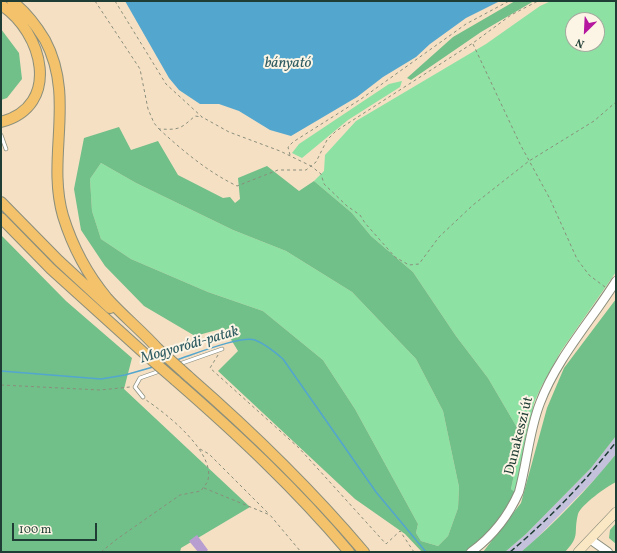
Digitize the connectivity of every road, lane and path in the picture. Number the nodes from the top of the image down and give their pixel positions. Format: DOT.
graph roads {
  1 [pos="12,1"];
  2 [pos="95,1"];
  3 [pos="116,1"];
  4 [pos="509,1"];
  5 [pos="538,1"];
  6 [pos="1,5"];
  7 [pos="472,43"];
  8 [pos="616,102"];
  9 [pos="202,117"];
  10 [pos="1,122"];
  11 [pos="159,129"];
  12 [pos="1,135"];
  13 [pos="6,149"];
  14 [pos="290,156"];
  15 [pos="529,161"];
  16 [pos="311,166"];
  17 [pos="1,202"];
  18 [pos="1,218"];
  19 [pos="616,281"];
  20 [pos="610,291"];
  21 [pos="158,349"];
  22 [pos="222,349"];
  23 [pos="1,385"];
  24 [pos="135,387"];
  25 [pos="142,397"];
  26 [pos="199,449"];
  27 [pos="203,487"];
  28 [pos="616,512"];
  29 [pos="270,515"];
  30 [pos="591,540"];
  31 [pos="484,542"];
  32 [pos="101,552"];
  33 [pos="301,552"];
  34 [pos="348,552"];
  35 [pos="364,552"];
  36 [pos="414,552"];
  37 [pos="471,552"];
  38 [pos="478,552"];
  39 [pos="578,552"];
  40 [pos="608,552"];
  1 -- 21 [label="highway"];
  2 -- 11 [label="path"];
  3 -- 9 [label="path"];
  4 -- 14 [label="path"];
  5 -- 7 [label="path"];
  6 -- 10 [label="highway"];
  7 -- 15 [label="path"];
  7 -- 16 [label="path"];
  8 -- 15 [label="path"];
  9 -- 11 [label="path"];
  9 -- 14 [label="path"];
  11 -- 16 [label="path"];
  12 -- 13 [label="lane"];
  14 -- 16 [label="path"];
  15 -- 16 [label="path"];
  15 -- 20 [label="path"];
  17 -- 21 [label="highway"];
  18 -- 34 [label="highway, bridge"];
  19 -- 20 [label="street, Dunakeszi út"];
  20 -- 31 [label="street, Dunakeszi út"];
  21 -- 35 [label="highway, bridge"];
  22 -- 24 [label="lane"];
  22 -- 36 [label="path"];
  23 -- 24 [label="path"];
  24 -- 25 [label="lane"];
  25 -- 26 [label="path"];
  26 -- 27 [label="path"];
  26 -- 29 [label="path"];
  27 -- 29 [label="path"];
  27 -- 32 [label="path"];
  28 -- 30 [label="main road"];
  29 -- 33 [label="path"];
  30 -- 39 [label="main road"];
  30 -- 40 [label="street"];
  31 -- 37 [label="street, Dunakeszi út"];
  31 -- 38 [label="street"];
}
